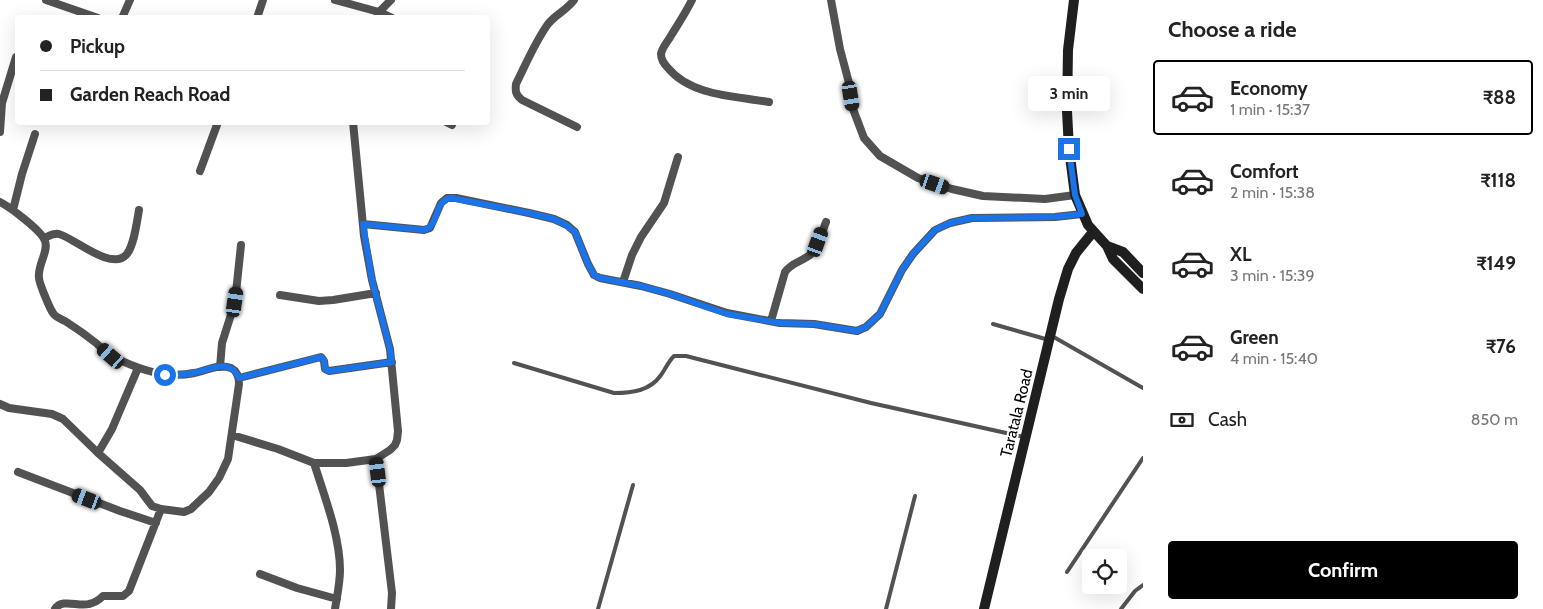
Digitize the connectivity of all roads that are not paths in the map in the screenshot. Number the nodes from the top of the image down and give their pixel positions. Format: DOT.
graph roads {
  1 [pos="46,0"];
  2 [pos="130,0"];
  3 [pos="263,0"];
  4 [pos="335,0"];
  5 [pos="391,0"];
  6 [pos="574,0"];
  7 [pos="692,0"];
  8 [pos="831,0"];
  9 [pos="1074,0"];
  10 [pos="89,15"];
  11 [pos="123,15"];
  12 [pos="258,15"];
  13 [pos="378,15"];
  14 [pos="15,60"];
  15 [pos="769,102"];
  16 [pos="217,125"];
  17 [pos="353,125"];
  18 [pos="577,127"];
  19 [pos="0,132"];
  20 [pos="35,134"];
  21 [pos="678,157"];
  22 [pos="200,170"];
  23 [pos="1075,195"];
  24 [pos="0,202"];
  25 [pos="13,210"];
  26 [pos="139,210"];
  27 [pos="1082,214"];
  28 [pos="826,222"];
  29 [pos="363,224"];
  30 [pos="1093,232"];
  31 [pos="44,238"];
  32 [pos="240,245"];
  33 [pos="1107,246"];
  34 [pos="1143,272"];
  35 [pos="623,282"];
  36 [pos="1143,289"];
  37 [pos="376,293"];
  38 [pos="280,295"];
  39 [pos="772,321"];
  40 [pos="992,324"];
  41 [pos="1050,337"];
  42 [pos="392,362"];
  43 [pos="514,363"];
  44 [pos="220,367"];
  45 [pos="138,368"];
  46 [pos="239,378"];
  47 [pos="1143,388"];
  48 [pos="0,404"];
  49 [pos="232,435"];
  50 [pos="1025,437"];
  51 [pos="98,453"];
  52 [pos="1143,458"];
  53 [pos="376,459"];
  54 [pos="314,463"];
  55 [pos="18,472"];
  56 [pos="633,485"];
  57 [pos="915,496"];
  58 [pos="161,509"];
  59 [pos="156,523"];
  60 [pos="1067,572"];
  61 [pos="260,574"];
  62 [pos="1143,585"];
  63 [pos="336,600"];
  64 [pos="55,609"];
  65 [pos="335,609"];
  66 [pos="391,609"];
  67 [pos="598,609"];
  68 [pos="886,609"];
  69 [pos="984,609"];
  70 [pos="1120,609"];
  1 -- 10 [label="street"];
  2 -- 11 [label="street"];
  3 -- 12 [label="street"];
  4 -- 13 [label="street"];
  5 -- 13 [label="street"];
  6 -- 18 [label="street"];
  7 -- 15 [label="street"];
  8 -- 23 [label="street"];
  9 -- 23 [label="street"];
  14 -- 19 [label="street"];
  16 -- 22 [label="street"];
  17 -- 29 [label="street"];
  20 -- 25 [label="street"];
  21 -- 35 [label="street"];
  23 -- 27 [label="street"];
  24 -- 25 [label="street"];
  25 -- 31 [label="street"];
  26 -- 31 [label="street"];
  27 -- 30 [label="street"];
  27 -- 39 [label="street"];
  28 -- 39 [label="street"];
  29 -- 35 [label="street"];
  29 -- 37 [label="street"];
  30 -- 33 [label="street"];
  30 -- 41 [label="street, Taratala Road"];
  31 -- 45 [label="street"];
  32 -- 44 [label="street"];
  33 -- 34 [label="street"];
  33 -- 36 [label="street"];
  35 -- 39 [label="street"];
  37 -- 38 [label="street"];
  37 -- 42 [label="street"];
  40 -- 41 [label="lane"];
  41 -- 47 [label="lane"];
  41 -- 50 [label="street, Taratala Road"];
  42 -- 46 [label="street"];
  42 -- 53 [label="street"];
  43 -- 50 [label="lane"];
  44 -- 45 [label="street"];
  44 -- 46 [label="street"];
  45 -- 51 [label="street"];
  46 -- 49 [label="street"];
  48 -- 51 [label="street"];
  49 -- 54 [label="street"];
  49 -- 58 [label="street"];
  50 -- 69 [label="street, Taratala Road"];
  51 -- 58 [label="street"];
  52 -- 60 [label="lane"];
  53 -- 54 [label="street"];
  53 -- 66 [label="street"];
  54 -- 63 [label="street"];
  55 -- 59 [label="street"];
  56 -- 67 [label="lane"];
  57 -- 68 [label="lane"];
  58 -- 59 [label="street"];
  59 -- 64 [label="street"];
  61 -- 63 [label="street"];
  62 -- 70 [label="lane"];
  63 -- 65 [label="street"];
}
